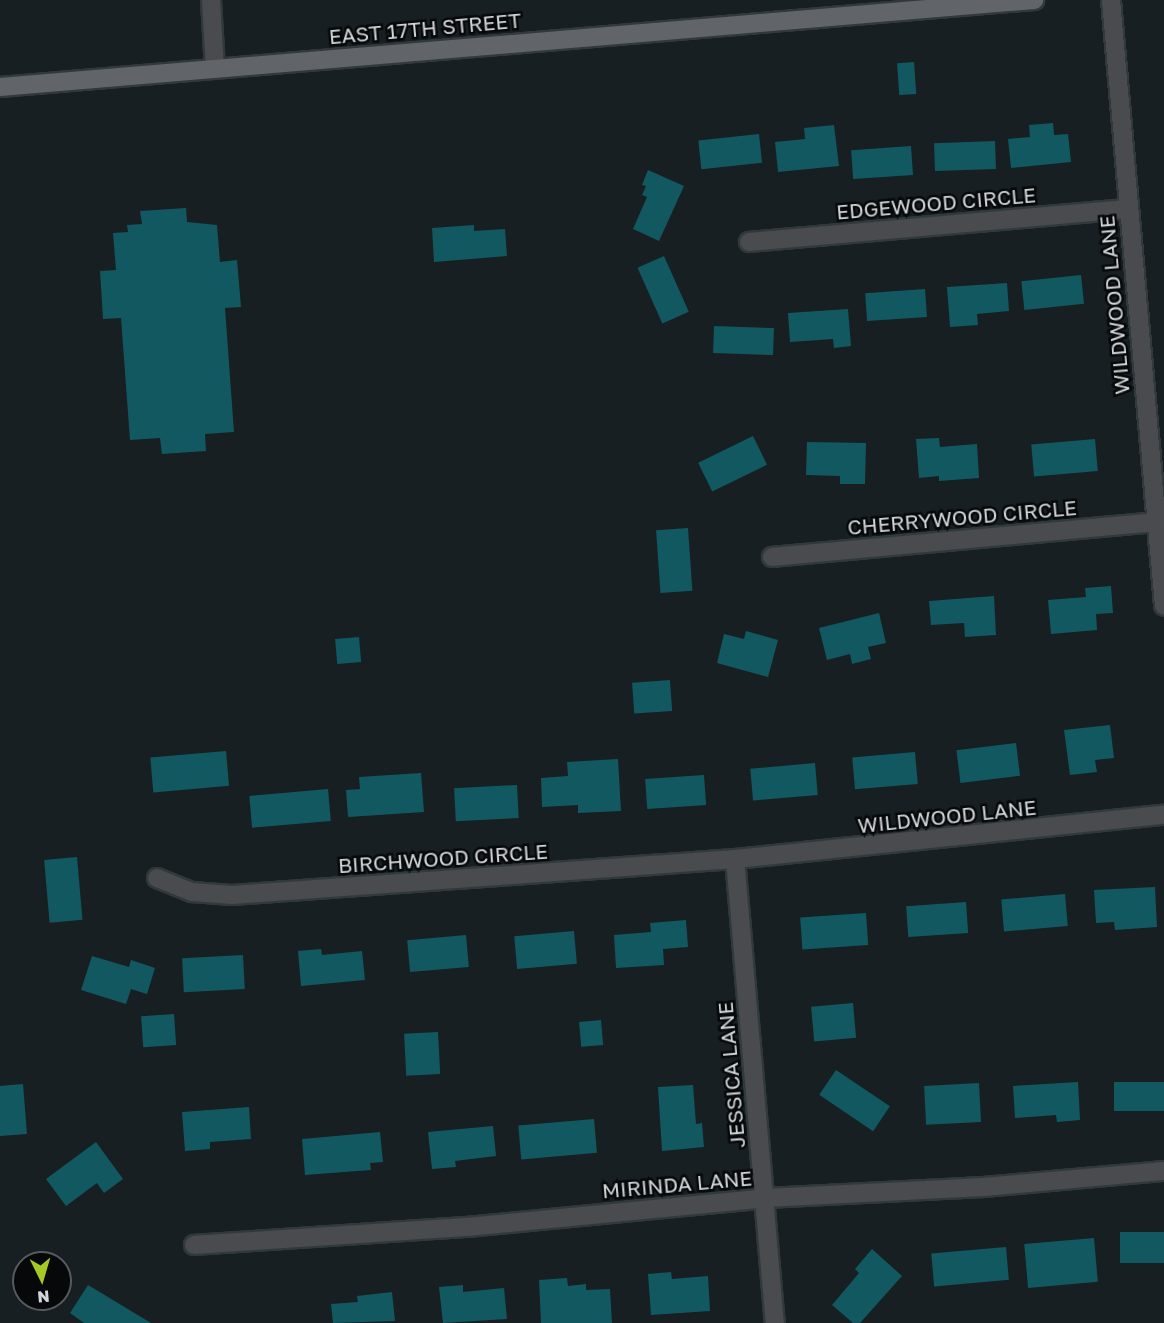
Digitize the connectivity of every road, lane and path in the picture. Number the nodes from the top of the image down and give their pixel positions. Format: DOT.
graph roads {
  1 [pos="211,0"];
  2 [pos="1034,0"];
  3 [pos="1111,0"];
  4 [pos="215,69"];
  5 [pos="0,87"];
  6 [pos="1127,209"];
  7 [pos="749,242"];
  8 [pos="1157,522"];
  9 [pos="772,558"];
  10 [pos="1164,606"];
  11 [pos="1164,815"];
  12 [pos="735,859"];
  13 [pos="157,878"];
  14 [pos="1164,1171"];
  15 [pos="766,1198"];
  16 [pos="194,1245"];
  17 [pos="776,1323"];
  1 -- 4 [label="street"];
  2 -- 4 [label="main road, EAST 17TH STREET"];
  3 -- 6 [label="street, WILDWOOD LANE"];
  4 -- 5 [label="main road, EAST 17TH STREET"];
  6 -- 7 [label="street, EDGEWOOD CIRCLE"];
  6 -- 8 [label="street, WILDWOOD LANE"];
  8 -- 9 [label="street, CHERRYWOOD CIRCLE"];
  8 -- 10 [label="street, WILDWOOD LANE"];
  11 -- 12 [label="street, WILDWOOD LANE"];
  12 -- 13 [label="street, BIRCHWOOD CIRCLE"];
  12 -- 15 [label="street, JESSICA LANE"];
  14 -- 15 [label="street, MIRINDA LANE"];
  15 -- 16 [label="street, MIRINDA LANE"];
  15 -- 17 [label="street, JESSICA LANE"];
}
